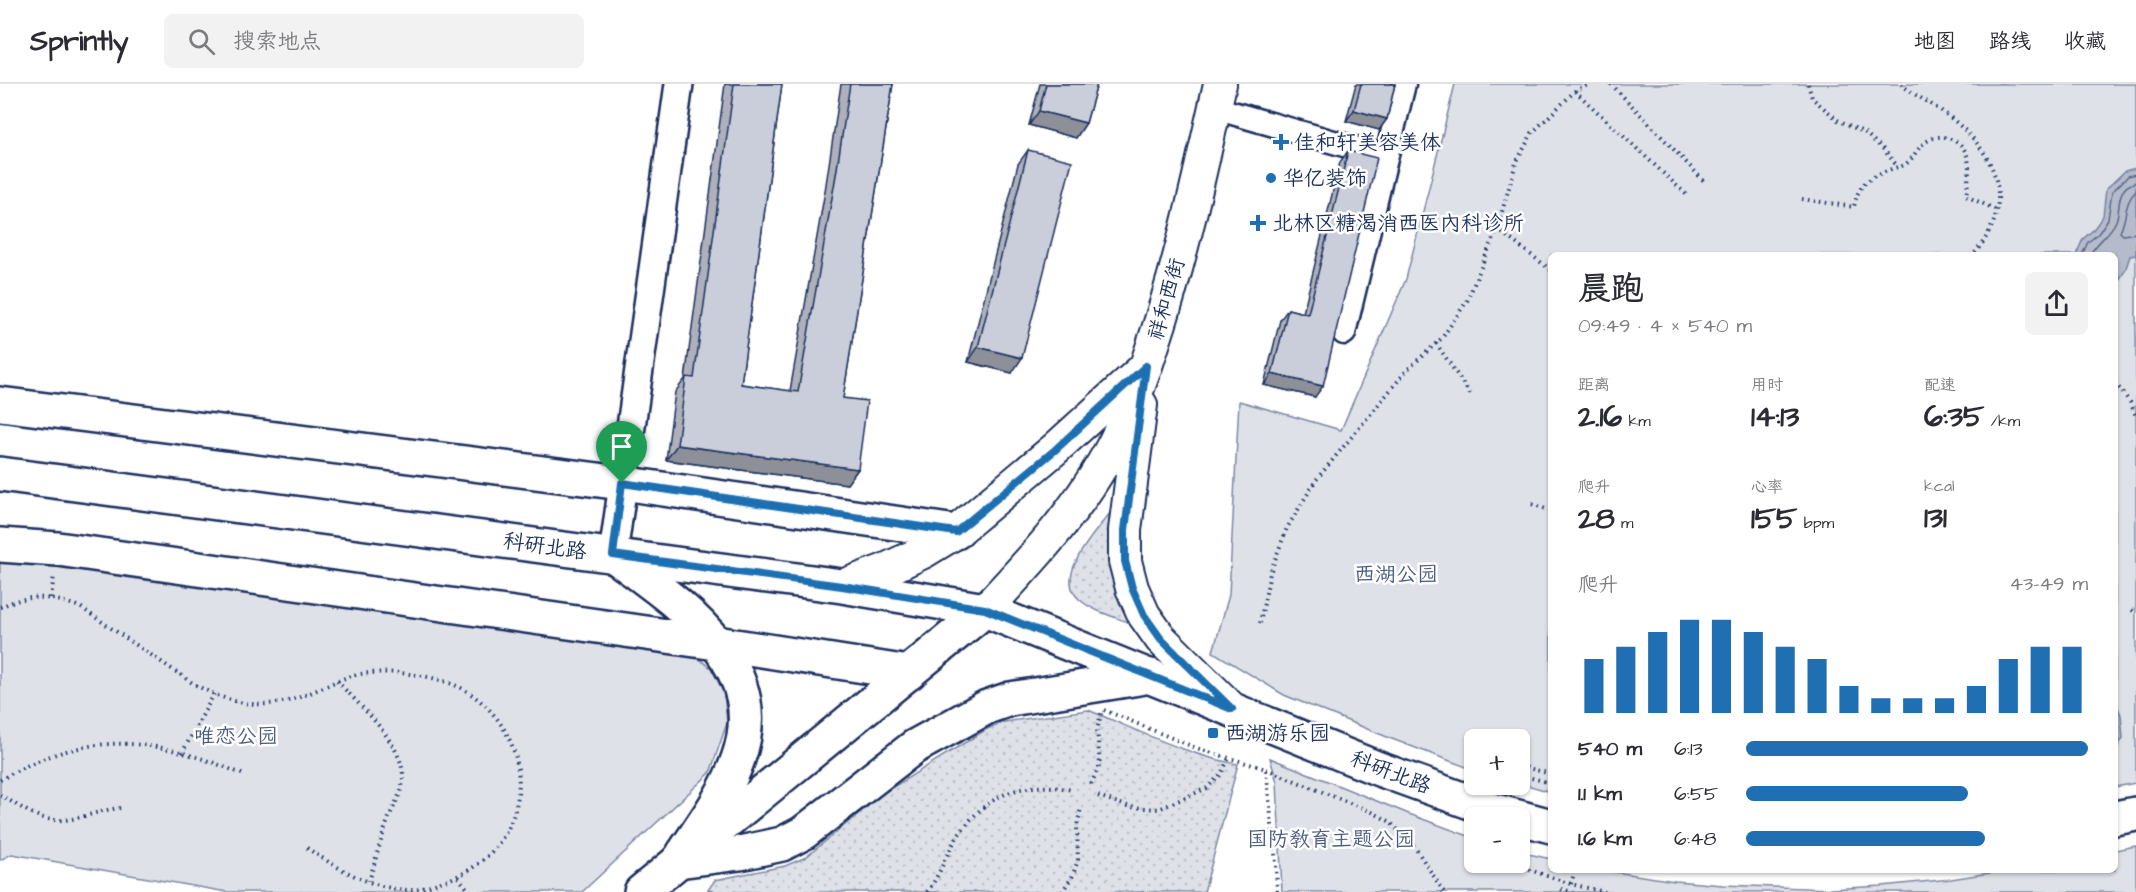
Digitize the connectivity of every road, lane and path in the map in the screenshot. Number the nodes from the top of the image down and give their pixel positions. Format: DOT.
graph roads {
  1 [pos="679,84"];
  2 [pos="1404,84"];
  3 [pos="1590,84"];
  4 [pos="1611,84"];
  5 [pos="1808,84"];
  6 [pos="1901,84"];
  7 [pos="1575,91"];
  8 [pos="1217,96"];
  9 [pos="1386,157"];
  10 [pos="1898,167"];
  11 [pos="1705,182"];
  12 [pos="1689,197"];
  13 [pos="1802,199"];
  14 [pos="1997,210"];
  15 [pos="1497,229"];
  16 [pos="1975,252"];
  17 [pos="1548,268"];
  18 [pos="1344,333"];
  19 [pos="1436,343"];
  20 [pos="1146,366"];
  21 [pos="2118,387"];
  22 [pos="1470,394"];
  23 [pos="0,404"];
  24 [pos="2136,416"];
  25 [pos="0,474"];
  26 [pos="622,483"];
  27 [pos="1532,504"];
  28 [pos="1548,510"];
  29 [pos="956,532"];
  30 [pos="0,545"];
  31 [pos="613,555"];
  32 [pos="54,574"];
  33 [pos="842,586"];
  34 [pos="51,598"];
  35 [pos="0,607"];
  36 [pos="985,609"];
  37 [pos="1260,623"];
  38 [pos="716,643"];
  39 [pos="909,673"];
  40 [pos="1151,676"];
  41 [pos="337,681"];
  42 [pos="214,694"];
  43 [pos="1094,706"];
  44 [pos="1232,709"];
  45 [pos="1102,710"];
  46 [pos="182,753"];
  47 [pos="1229,758"];
  48 [pos="1266,769"];
  49 [pos="1530,769"];
  50 [pos="1548,773"];
  51 [pos="244,775"];
  52 [pos="1530,778"];
  53 [pos="0,780"];
  54 [pos="1548,782"];
  55 [pos="1091,784"];
  56 [pos="1072,790"];
  57 [pos="0,795"];
  58 [pos="1098,796"];
  59 [pos="124,808"];
  60 [pos="1081,808"];
  61 [pos="2136,813"];
  62 [pos="2118,817"];
  63 [pos="1548,825"];
  64 [pos="307,848"];
  65 [pos="678,861"];
  66 [pos="1530,870"];
  67 [pos="1574,873"];
  68 [pos="459,877"];
  69 [pos="369,881"];
  70 [pos="1571,884"];
  71 [pos="1561,889"];
  72 [pos="470,892"];
  73 [pos="641,892"];
  74 [pos="927,892"];
  75 [pos="1062,892"];
  76 [pos="1277,892"];
  77 [pos="1444,892"];
  78 [pos="1573,892"];
  79 [pos="1605,892"];
  1 -- 26 [label="street"];
  2 -- 9 [label="street"];
  3 -- 7 [label="path"];
  4 -- 11 [label="path"];
  5 -- 10 [label="path"];
  6 -- 14 [label="path"];
  7 -- 12 [label="path"];
  7 -- 15 [label="path"];
  8 -- 9 [label="street"];
  8 -- 20 [label="main road, 祥和西街"];
  9 -- 18 [label="street"];
  10 -- 13 [label="path"];
  10 -- 14 [label="path"];
  14 -- 16 [label="path"];
  15 -- 17 [label="path"];
  15 -- 19 [label="path"];
  19 -- 22 [label="path"];
  19 -- 37 [label="path"];
  20 -- 29 [label="main road"];
  20 -- 36 [label="main road, 祥和西街"];
  20 -- 44 [label="main road"];
  21 -- 24 [label="path"];
  23 -- 26 [label="main road"];
  25 -- 31 [label="main road, 科研北路"];
  26 -- 29 [label="main road"];
  26 -- 31 [label="street"];
  27 -- 28 [label="path"];
  29 -- 33 [label="main road"];
  30 -- 38 [label="main road"];
  31 -- 33 [label="main road, 科研北路"];
  31 -- 38 [label="main road"];
  32 -- 34 [label="path"];
  33 -- 36 [label="main road, 科研北路"];
  34 -- 35 [label="path"];
  34 -- 42 [label="path"];
  36 -- 39 [label="main road"];
  36 -- 40 [label="main road, 科研北路"];
  38 -- 39 [label="main road"];
  38 -- 65 [label="main road"];
  39 -- 65 [label="main road"];
  40 -- 44 [label="main road, 科研北路"];
  40 -- 65 [label="main road"];
  41 -- 42 [label="path"];
  41 -- 68 [label="path"];
  41 -- 69 [label="path"];
  42 -- 46 [label="path"];
  43 -- 45 [label="path"];
  44 -- 63 [label="main road, 科研北路"];
  45 -- 47 [label="path"];
  45 -- 55 [label="path"];
  46 -- 51 [label="path"];
  46 -- 53 [label="path"];
  47 -- 48 [label="path"];
  47 -- 58 [label="path"];
  48 -- 76 [label="path"];
  48 -- 77 [label="path"];
  49 -- 50 [label="path"];
  52 -- 54 [label="path"];
  56 -- 74 [label="path"];
  57 -- 59 [label="path"];
  60 -- 75 [label="path"];
  61 -- 62 [label="main road"];
  64 -- 69 [label="path"];
  65 -- 73 [label="main road"];
  66 -- 70 [label="path"];
  67 -- 70 [label="path"];
  68 -- 69 [label="path"];
  68 -- 72 [label="path"];
  70 -- 79 [label="path"];
  71 -- 78 [label="path"];
}
